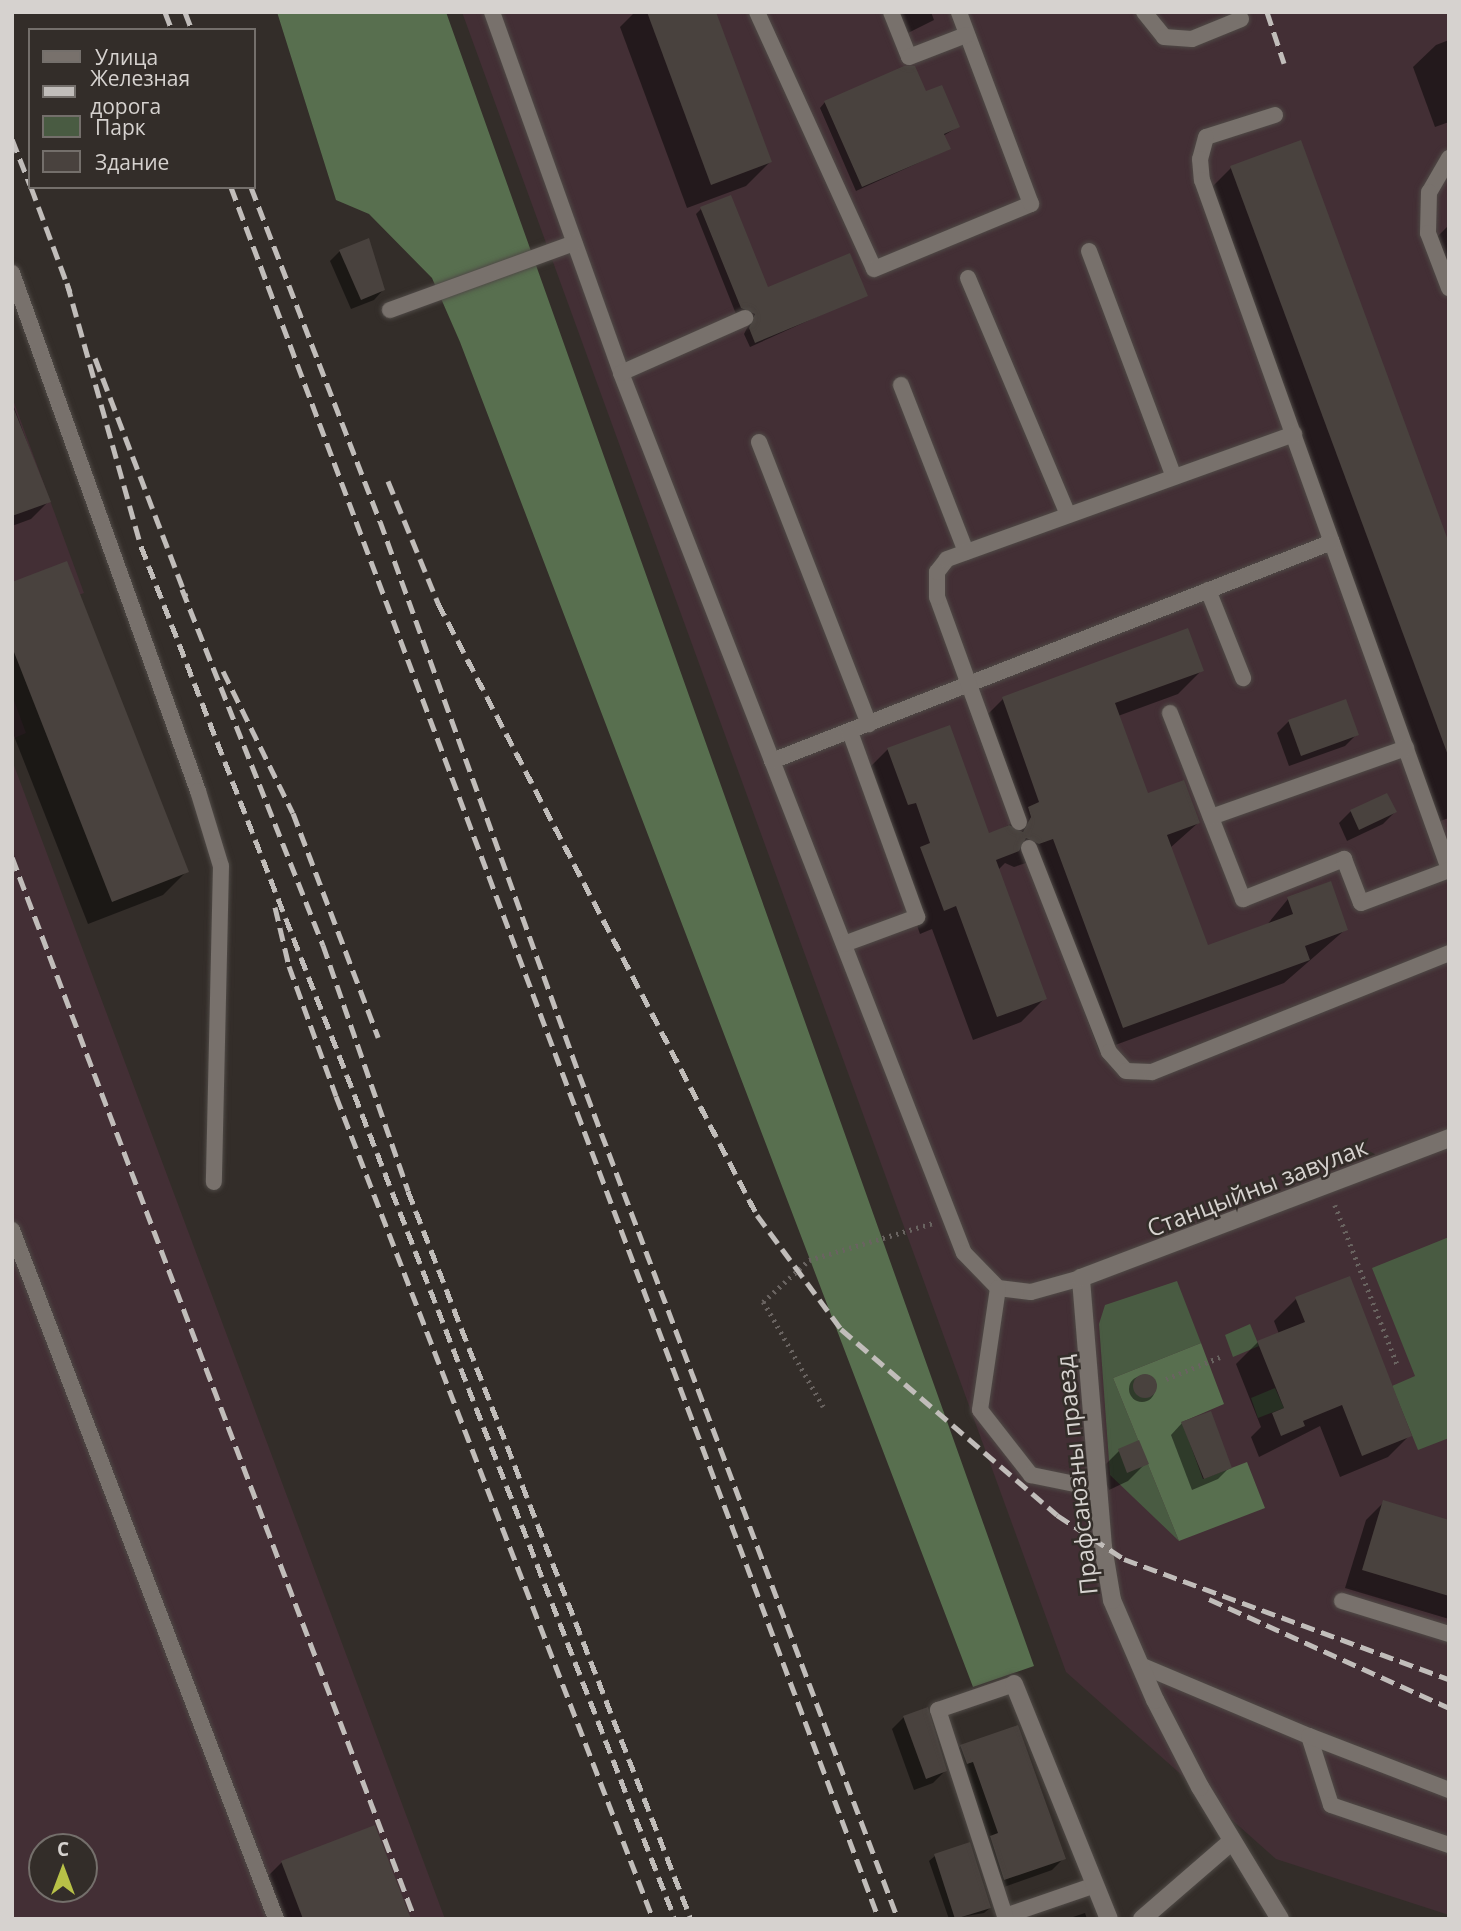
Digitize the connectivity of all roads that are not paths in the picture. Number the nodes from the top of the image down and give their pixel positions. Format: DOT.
graph roads {
  1 [pos="492,12"];
  2 [pos="757,12"];
  3 [pos="891,12"];
  4 [pos="959,12"];
  5 [pos="1144,12"];
  6 [pos="1241,19"];
  7 [pos="966,35"];
  8 [pos="1275,115"];
  9 [pos="1449,158"];
  10 [pos="574,243"];
  11 [pos="1088,251"];
  12 [pos="12,273"];
  13 [pos="968,278"];
  14 [pos="1449,288"];
  15 [pos="390,310"];
  16 [pos="745,318"];
  17 [pos="621,373"];
  18 [pos="901,385"];
  19 [pos="1294,434"];
  20 [pos="759,442"];
  21 [pos="1174,477"];
  22 [pos="1068,515"];
  23 [pos="1332,542"];
  24 [pos="966,552"];
  25 [pos="1208,590"];
  26 [pos="1243,678"];
  27 [pos="968,687"];
  28 [pos="1170,713"];
  29 [pos="869,724"];
  30 [pos="850,732"];
  31 [pos="1406,748"];
  32 [pos="772,761"];
  33 [pos="1211,817"];
  34 [pos="1019,822"];
  35 [pos="1029,848"];
  36 [pos="1449,869"];
  37 [pos="844,944"];
  38 [pos="1449,953"];
  39 [pos="1449,1138"];
  40 [pos="214,1182"];
  41 [pos="12,1230"];
  42 [pos="1081,1279"];
  43 [pos="998,1288"];
  44 [pos="1099,1489"];
  45 [pos="1342,1601"];
  46 [pos="1449,1634"];
  47 [pos="1140,1665"];
  48 [pos="1014,1684"];
  49 [pos="1309,1736"];
  50 [pos="1449,1790"];
  51 [pos="1232,1841"];
  52 [pos="1449,1845"];
  53 [pos="1095,1885"];
  54 [pos="1006,1917"];
  55 [pos="276,1919"];
  56 [pos="1109,1919"];
  57 [pos="1142,1919"];
  58 [pos="1280,1919"];
  1 -- 10 [label="lane"];
  2 -- 7 [label="lane"];
  3 -- 7 [label="lane"];
  4 -- 7 [label="lane"];
  5 -- 6 [label="lane"];
  8 -- 19 [label="lane"];
  9 -- 14 [label="lane"];
  10 -- 15 [label="lane"];
  10 -- 17 [label="lane"];
  11 -- 21 [label="lane"];
  12 -- 40 [label="lane"];
  13 -- 22 [label="lane"];
  16 -- 17 [label="lane"];
  17 -- 32 [label="lane"];
  18 -- 24 [label="lane"];
  19 -- 21 [label="lane"];
  19 -- 23 [label="lane"];
  20 -- 29 [label="lane"];
  21 -- 22 [label="lane"];
  22 -- 24 [label="lane"];
  23 -- 25 [label="lane"];
  23 -- 31 [label="lane"];
  24 -- 27 [label="lane"];
  25 -- 26 [label="lane"];
  25 -- 27 [label="lane"];
  27 -- 29 [label="lane"];
  27 -- 34 [label="lane"];
  28 -- 33 [label="lane"];
  29 -- 30 [label="lane"];
  30 -- 32 [label="lane"];
  30 -- 37 [label="lane"];
  31 -- 33 [label="lane"];
  31 -- 36 [label="lane"];
  32 -- 37 [label="lane"];
  33 -- 36 [label="lane"];
  35 -- 38 [label="lane"];
  37 -- 43 [label="lane"];
  39 -- 42 [label="street, Станцыйны завулак"];
  41 -- 55 [label="lane"];
  42 -- 43 [label="lane"];
  42 -- 44 [label="street, Прафсаюзны праезд"];
  43 -- 44 [label="lane"];
  44 -- 47 [label="street, Прафсаюзны праезд"];
  45 -- 46 [label="lane"];
  47 -- 49 [label="lane"];
  47 -- 51 [label="street, Прафсаюзны праезд"];
  48 -- 53 [label="street"];
  48 -- 54 [label="lane"];
  49 -- 50 [label="lane"];
  49 -- 52 [label="lane"];
  51 -- 57 [label="street"];
  51 -- 58 [label="street, Прафсаюзны праезд"];
  53 -- 54 [label="lane"];
  53 -- 56 [label="street"];
}
